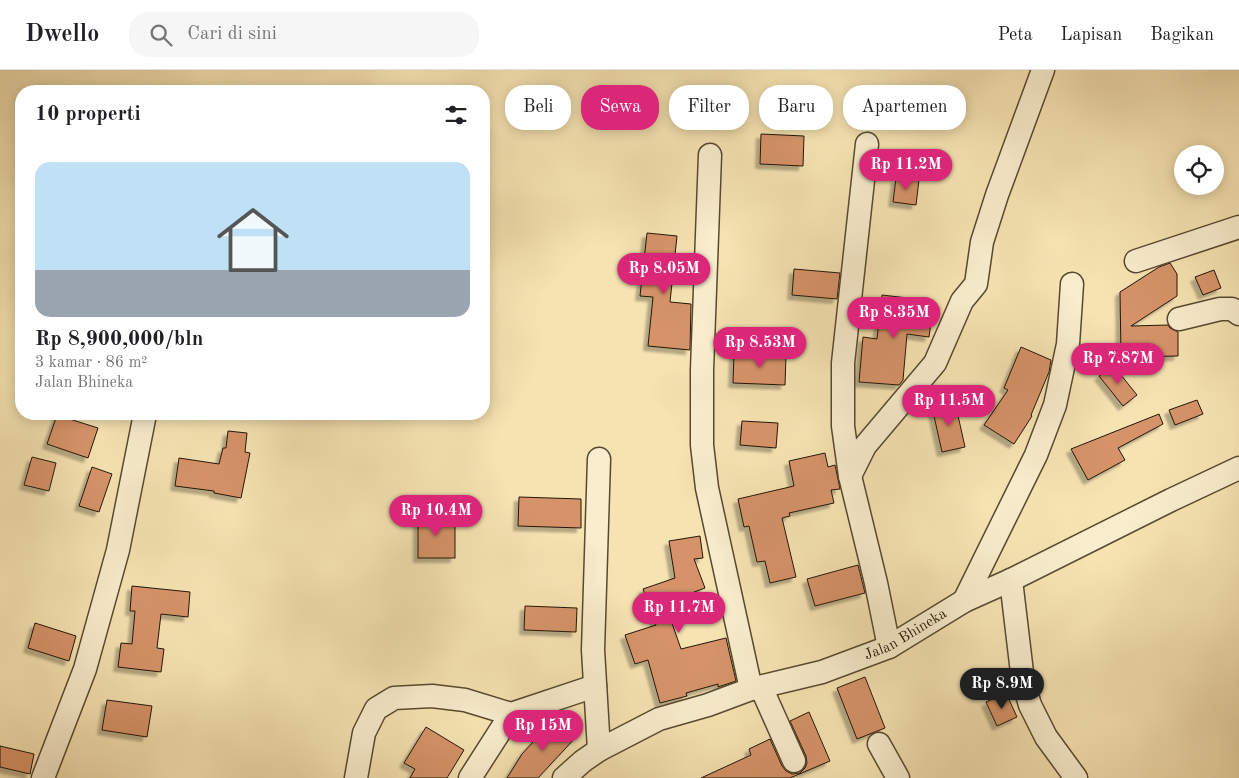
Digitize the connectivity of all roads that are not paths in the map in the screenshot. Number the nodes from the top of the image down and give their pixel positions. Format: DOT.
graph roads {
  1 [pos="1043,70"];
  2 [pos="866,144"];
  3 [pos="710,155"];
  4 [pos="1239,227"];
  5 [pos="1136,261"];
  6 [pos="1072,284"];
  7 [pos="1239,314"];
  8 [pos="1179,319"];
  9 [pos="144,420"];
  10 [pos="599,459"];
  11 [pos="1239,468"];
  12 [pos="850,476"];
  13 [pos="1011,580"];
  14 [pos="964,601"];
  15 [pos="889,647"];
  16 [pos="595,686"];
  17 [pos="756,688"];
  18 [pos="511,714"];
  19 [pos="878,744"];
  20 [pos="599,750"];
  21 [pos="794,761"];
  22 [pos="43,778"];
  23 [pos="356,778"];
  24 [pos="470,778"];
  25 [pos="564,778"];
  26 [pos="898,778"];
  27 [pos="1076,778"];
  1 -- 12 [label="street"];
  2 -- 12 [label="street"];
  3 -- 17 [label="street"];
  4 -- 5 [label="street"];
  6 -- 14 [label="street"];
  7 -- 8 [label="street"];
  9 -- 22 [label="street"];
  10 -- 16 [label="street"];
  11 -- 13 [label="street, Jalan Bhineka"];
  12 -- 15 [label="street"];
  13 -- 14 [label="street, Jalan Bhineka"];
  13 -- 27 [label="street"];
  14 -- 15 [label="street, Jalan Bhineka"];
  15 -- 17 [label="street, Jalan Bhineka"];
  16 -- 18 [label="street"];
  16 -- 20 [label="street"];
  17 -- 20 [label="street, Jalan Bhineka"];
  17 -- 21 [label="street"];
  18 -- 23 [label="street"];
  18 -- 24 [label="street"];
  19 -- 26 [label="street"];
  20 -- 25 [label="street, Jalan Bhineka"];
}
